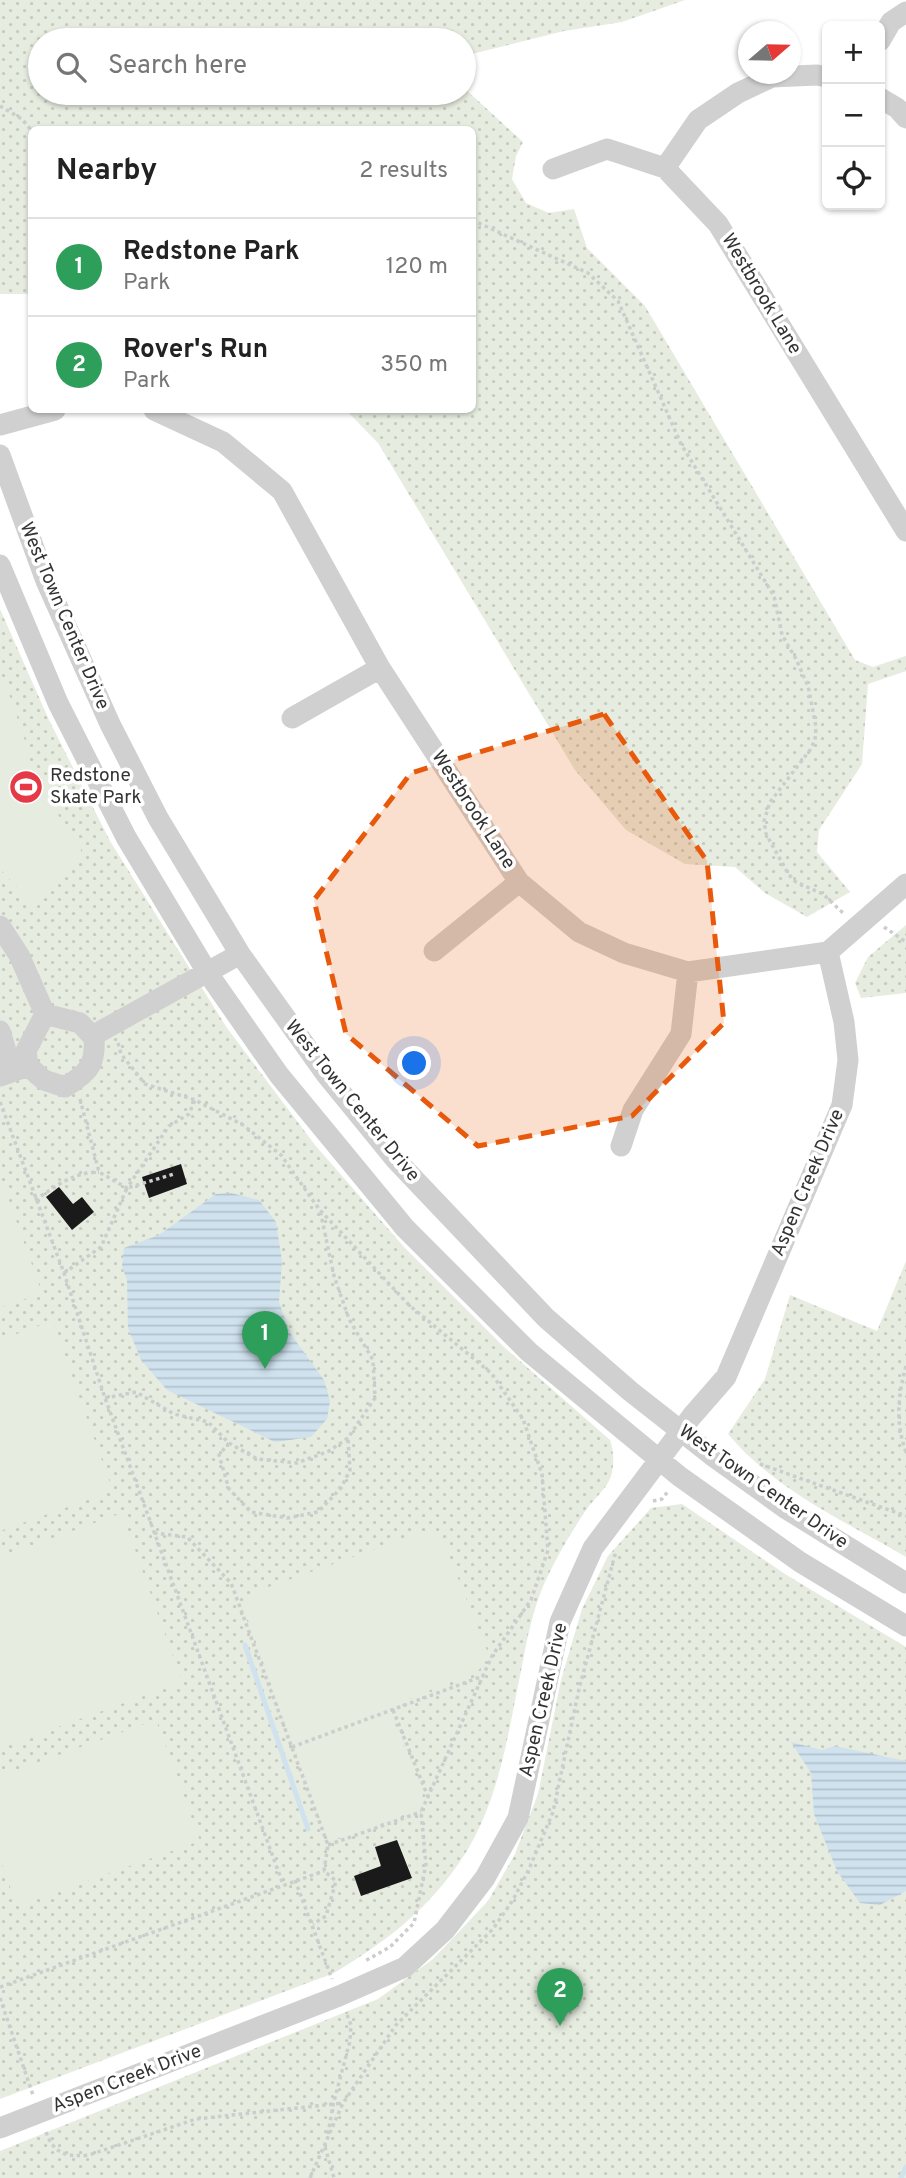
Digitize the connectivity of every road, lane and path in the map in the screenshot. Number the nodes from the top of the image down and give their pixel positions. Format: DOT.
graph roads {
  1 [pos="906,12"];
  2 [pos="885,32"];
  3 [pos="822,76"];
  4 [pos="885,101"];
  5 [pos="0,106"];
  6 [pos="906,118"];
  7 [pos="28,126"];
  8 [pos="665,168"];
  9 [pos="553,169"];
  10 [pos="476,222"];
  11 [pos="44,413"];
  12 [pos="160,413"];
  13 [pos="0,425"];
  14 [pos="0,455"];
  15 [pos="906,531"];
  16 [pos="0,565"];
  17 [pos="380,668"];
  18 [pos="292,718"];
  19 [pos="519,882"];
  20 [pos="906,884"];
  21 [pos="868,917"];
  22 [pos="0,926"];
  23 [pos="906,942"];
  24 [pos="434,951"];
  25 [pos="828,952"];
  26 [pos="240,954"];
  27 [pos="207,972"];
  28 [pos="688,972"];
  29 [pos="45,1014"];
  30 [pos="103,1030"];
  31 [pos="0,1031"];
  32 [pos="13,1071"];
  33 [pos="79,1097"];
  34 [pos="195,1100"];
  35 [pos="0,1102"];
  36 [pos="621,1146"];
  37 [pos="99,1172"];
  38 [pos="174,1174"];
  39 [pos="127,1188"];
  40 [pos="35,1200"];
  41 [pos="319,1209"];
  42 [pos="64,1273"];
  43 [pos="906,1366"];
  44 [pos="105,1398"];
  45 [pos="681,1431"];
  46 [pos="348,1438"];
  47 [pos="229,1443"];
  48 [pos="906,1452"];
  49 [pos="659,1460"];
  50 [pos="751,1460"];
  51 [pos="906,1516"];
  52 [pos="154,1533"];
  53 [pos="906,1583"];
  54 [pos="906,1626"];
  55 [pos="483,1676"];
  56 [pos="393,1710"];
  57 [pos="292,1747"];
  58 [pos="428,1797"];
  59 [pos="421,1811"];
  60 [pos="328,1846"];
  61 [pos="324,1871"];
  62 [pos="283,1884"];
  63 [pos="313,1924"];
  64 [pos="355,1966"];
  65 [pos="0,1987"];
  66 [pos="0,1998"];
  67 [pos="344,2104"];
  68 [pos="39,2113"];
  69 [pos="0,2128"];
  70 [pos="325,2145"];
  71 [pos="334,2178"];
  1 -- 2 [label="street"];
  3 -- 8 [label="street"];
  4 -- 6 [label="street"];
  5 -- 7 [label="path"];
  8 -- 9 [label="street, Westbrook Lane"];
  8 -- 15 [label="street, Westbrook Lane"];
  10 -- 21 [label="path"];
  11 -- 13 [label="street"];
  12 -- 17 [label="street, Westbrook Lane"];
  14 -- 26 [label="street, West Town Center Drive"];
  16 -- 27 [label="street, West Town Center Drive"];
  17 -- 18 [label="street"];
  17 -- 19 [label="street, Westbrook Lane"];
  19 -- 24 [label="street"];
  19 -- 28 [label="street, Westbrook Lane"];
  20 -- 21 [label="street"];
  21 -- 23 [label="path"];
  21 -- 25 [label="street"];
  22 -- 29 [label="street"];
  25 -- 28 [label="street, Westbrook Lane"];
  25 -- 45 [label="street, Aspen Creek Drive"];
  26 -- 27 [label="street"];
  26 -- 45 [label="street, West Town Center Drive"];
  27 -- 30 [label="street"];
  27 -- 49 [label="street, West Town Center Drive"];
  28 -- 36 [label="street"];
  29 -- 30 [label="street"];
  29 -- 32 [label="street"];
  30 -- 32 [label="street"];
  30 -- 34 [label="path"];
  31 -- 32 [label="street"];
  33 -- 37 [label="path"];
  34 -- 39 [label="path"];
  34 -- 41 [label="path"];
  35 -- 40 [label="path"];
  37 -- 39 [label="path"];
  37 -- 40 [label="path"];
  38 -- 39 [label="path"];
  39 -- 42 [label="path"];
  40 -- 42 [label="path"];
  41 -- 46 [label="path"];
  41 -- 55 [label="path"];
  42 -- 44 [label="path"];
  43 -- 48 [label="path"];
  44 -- 47 [label="path"];
  44 -- 52 [label="path"];
  45 -- 49 [label="street, Aspen Creek Drive"];
  45 -- 53 [label="street, West Town Center Drive"];
  46 -- 47 [label="path"];
  46 -- 47 [label="path"];
  49 -- 54 [label="street, West Town Center Drive"];
  49 -- 68 [label="street, Aspen Creek Drive"];
  50 -- 51 [label="path"];
  52 -- 57 [label="path"];
  52 -- 62 [label="path"];
  55 -- 56 [label="path"];
  55 -- 58 [label="path"];
  56 -- 57 [label="path"];
  56 -- 58 [label="path"];
  57 -- 60 [label="path"];
  58 -- 59 [label="path"];
  59 -- 60 [label="path"];
  59 -- 64 [label="path"];
  60 -- 61 [label="path"];
  61 -- 62 [label="path"];
  61 -- 63 [label="path"];
  62 -- 65 [label="path"];
  66 -- 68 [label="path"];
  67 -- 68 [label="path"];
  68 -- 69 [label="street, Aspen Creek Drive"];
  70 -- 71 [label="path"];
}
